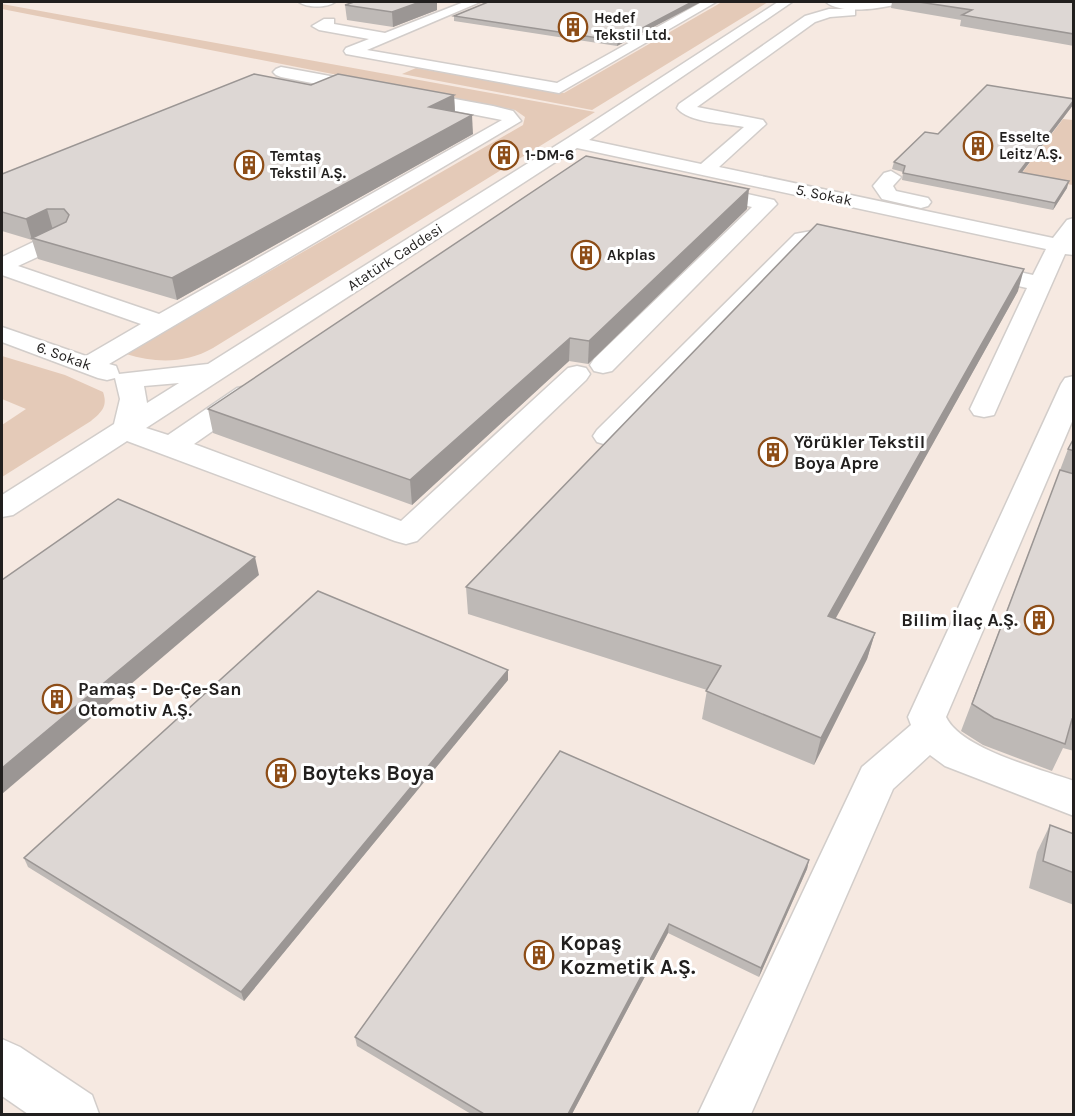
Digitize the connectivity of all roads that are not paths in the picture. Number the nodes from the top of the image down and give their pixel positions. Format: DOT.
graph roads {
  1 [pos="306,2"];
  2 [pos="329,2"];
  3 [pos="474,2"];
  4 [pos="710,2"];
  5 [pos="832,2"];
  6 [pos="889,2"];
  7 [pos="777,8"];
  8 [pos="850,12"];
  9 [pos="810,19"];
  10 [pos="329,22"];
  11 [pos="385,37"];
  12 [pos="281,72"];
  13 [pos="574,142"];
  14 [pos="585,165"];
  15 [pos="705,170"];
  16 [pos="891,177"];
  17 [pos="909,207"];
  18 [pos="62,237"];
  19 [pos="1068,238"];
  20 [pos="867,246"];
  21 [pos="2,266"];
  22 [pos="960,266"];
  23 [pos="1042,284"];
  24 [pos="161,323"];
  25 [pos="2,334"];
  26 [pos="88,365"];
  27 [pos="220,369"];
  28 [pos="270,379"];
  29 [pos="127,380"];
  30 [pos="1074,384"];
  31 [pos="984,409"];
  32 [pos="125,431"];
  33 [pos="608,436"];
  34 [pos="172,446"];
  35 [pos="2,508"];
  36 [pos="932,730"];
  37 [pos="1074,799"];
  38 [pos="2,1065"];
  39 [pos="72,1114"];
  40 [pos="724,1114"];
  1 -- 2 [label="street"];
  3 -- 11 [label="street"];
  4 -- 11 [label="street"];
  5 -- 6 [label="street"];
  7 -- 9 [label="street"];
  7 -- 13 [label="street, Atatürk Caddesi"];
  8 -- 9 [label="street"];
  9 -- 15 [label="street"];
  10 -- 11 [label="street"];
  12 -- 24 [label="street"];
  13 -- 15 [label="street, 5. Sokak"];
  13 -- 27 [label="street, Atatürk Caddesi"];
  14 -- 34 [label="street"];
  15 -- 17 [label="street, 5. Sokak"];
  16 -- 17 [label="street"];
  17 -- 19 [label="street"];
  18 -- 21 [label="street"];
  19 -- 23 [label="street"];
  20 -- 33 [label="street"];
  21 -- 24 [label="street"];
  22 -- 23 [label="street"];
  23 -- 31 [label="street"];
  24 -- 26 [label="street"];
  25 -- 26 [label="street, 6. Sokak"];
  26 -- 29 [label="street, 6. Sokak"];
  27 -- 29 [label="street"];
  27 -- 32 [label="street, Atatürk Caddesi"];
  28 -- 34 [label="street"];
  29 -- 32 [label="street"];
  30 -- 36 [label="street"];
  32 -- 34 [label="street"];
  32 -- 35 [label="street, Atatürk Caddesi"];
  36 -- 37 [label="street"];
  36 -- 40 [label="street"];
  38 -- 39 [label="street"];
}
